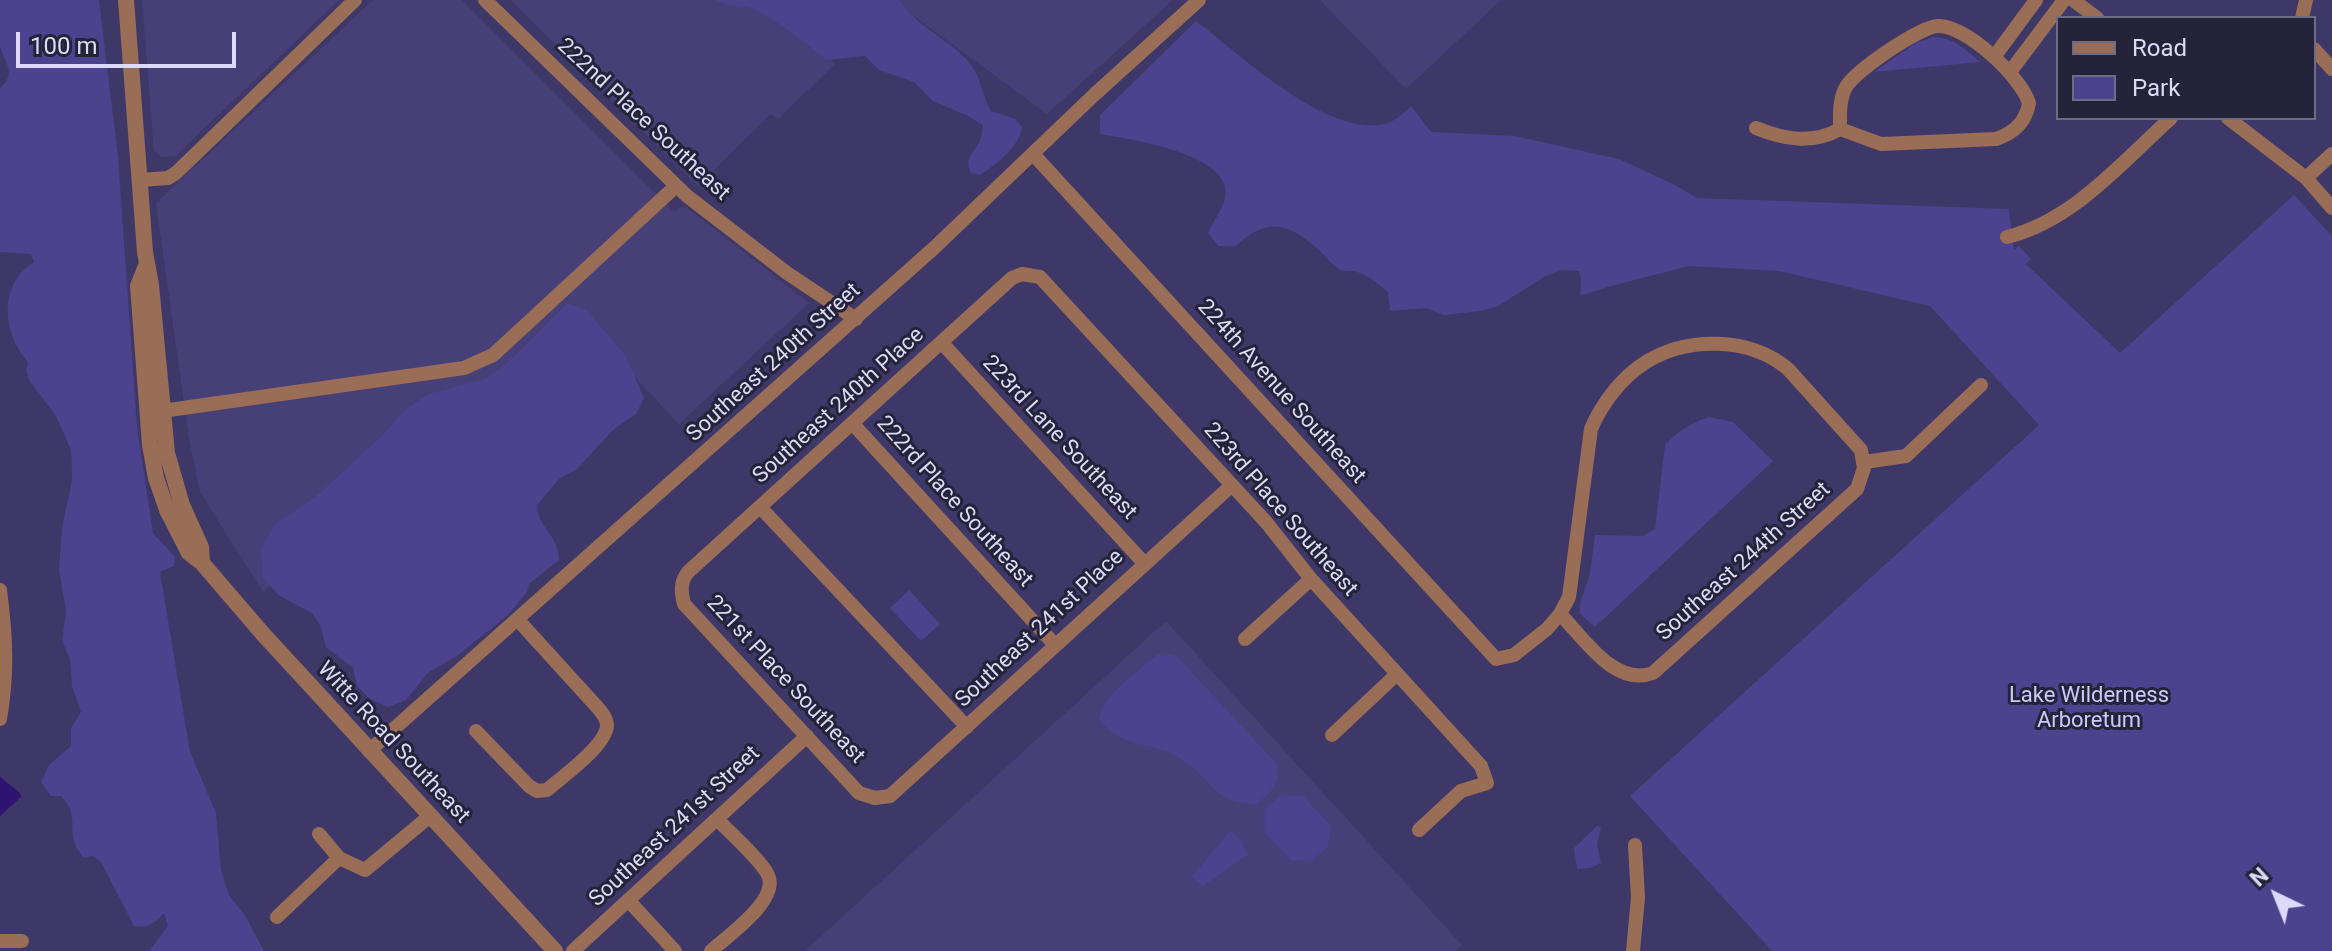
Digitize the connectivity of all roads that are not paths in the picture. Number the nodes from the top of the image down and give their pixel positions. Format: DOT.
graph roads {
  1 [pos="126,0"];
  2 [pos="355,0"];
  3 [pos="485,0"];
  4 [pos="1199,0"];
  5 [pos="2036,0"];
  6 [pos="2064,0"];
  7 [pos="2073,0"];
  8 [pos="2094,16"];
  9 [pos="2316,51"];
  10 [pos="1994,57"];
  11 [pos="2332,69"];
  12 [pos="2010,72"];
  13 [pos="2169,120"];
  14 [pos="2231,120"];
  15 [pos="1756,128"];
  16 [pos="1840,129"];
  17 [pos="1033,154"];
  18 [pos="2332,154"];
  19 [pos="2306,178"];
  20 [pos="139,180"];
  21 [pos="676,186"];
  22 [pos="2332,208"];
  23 [pos="2007,237"];
  24 [pos="146,266"];
  25 [pos="1030,274"];
  26 [pos="856,319"];
  27 [pos="141,332"];
  28 [pos="942,343"];
  29 [pos="1981,385"];
  30 [pos="162,411"];
  31 [pos="852,423"];
  32 [pos="1864,462"];
  33 [pos="1232,485"];
  34 [pos="760,507"];
  35 [pos="202,563"];
  36 [pos="1144,563"];
  37 [pos="683,579"];
  38 [pos="1311,579"];
  39 [pos="0,590"];
  40 [pos="1560,614"];
  41 [pos="518,620"];
  42 [pos="1245,639"];
  43 [pos="1055,645"];
  44 [pos="1397,674"];
  45 [pos="0,719"];
  46 [pos="967,727"];
  47 [pos="476,731"];
  48 [pos="1332,735"];
  49 [pos="807,736"];
  50 [pos="369,751"];
  51 [pos="875,798"];
  52 [pos="430,816"];
  53 [pos="717,819"];
  54 [pos="1419,830"];
  55 [pos="319,834"];
  56 [pos="1635,845"];
  57 [pos="339,858"];
  58 [pos="628,900"];
  59 [pos="277,917"];
  60 [pos="0,941"];
  61 [pos="22,941"];
  62 [pos="555,951"];
  63 [pos="573,951"];
  64 [pos="675,951"];
  65 [pos="711,951"];
  66 [pos="1633,951"];
  1 -- 20 [label="street, Witte Road Southeast"];
  2 -- 20 [label="street"];
  3 -- 21 [label="street, 222nd Place Southeast"];
  4 -- 17 [label="street, Southeast 240th Street"];
  5 -- 10 [label="street"];
  6 -- 12 [label="street"];
  7 -- 8 [label="street"];
  9 -- 11 [label="street"];
  10 -- 12 [label="street"];
  10 -- 16 [label="street"];
  12 -- 16 [label="street"];
  13 -- 23 [label="street"];
  14 -- 19 [label="street"];
  15 -- 16 [label="street"];
  17 -- 26 [label="street, Southeast 240th Street"];
  17 -- 40 [label="street, 224th Avenue Southeast"];
  18 -- 19 [label="street"];
  19 -- 22 [label="street"];
  20 -- 24 [label="street, Witte Road Southeast"];
  21 -- 26 [label="street, 222nd Place Southeast"];
  21 -- 30 [label="street"];
  24 -- 27 [label="street, Witte Road Southeast"];
  24 -- 30 [label="street, Witte Road Southeast"];
  25 -- 28 [label="street, Southeast 240th Place"];
  25 -- 33 [label="street, 223rd Place Southeast"];
  26 -- 41 [label="street, Southeast 240th Street"];
  27 -- 30 [label="street"];
  27 -- 35 [label="street, Witte Road Southeast"];
  28 -- 31 [label="street, Southeast 240th Place"];
  28 -- 36 [label="street, 223rd Lane Southeast"];
  29 -- 32 [label="street"];
  30 -- 35 [label="street, Witte Road Southeast"];
  31 -- 34 [label="street, Southeast 240th Place"];
  31 -- 43 [label="street, 222rd Place Southeast"];
  32 -- 40 [label="street, Southeast 244th Street"];
  32 -- 40 [label="street"];
  33 -- 36 [label="street, Southeast 241st Place"];
  33 -- 38 [label="street, 223rd Place Southeast"];
  34 -- 37 [label="street, Southeast 240th Place"];
  34 -- 46 [label="street"];
  35 -- 50 [label="street, Witte Road Southeast"];
  36 -- 43 [label="street, Southeast 241st Place"];
  37 -- 49 [label="street, 221st Place Southeast"];
  38 -- 42 [label="street"];
  38 -- 44 [label="street, 223rd Place Southeast"];
  39 -- 45 [label="street"];
  41 -- 47 [label="street"];
  41 -- 50 [label="street, Southeast 240th Street"];
  43 -- 46 [label="street, Southeast 241st Place"];
  44 -- 48 [label="street"];
  44 -- 54 [label="street, 223rd Place Southeast"];
  46 -- 51 [label="street, Southeast 241st Place"];
  49 -- 51 [label="street, 221st Place Southeast"];
  49 -- 53 [label="street, Southeast 241st Street"];
  50 -- 52 [label="street, Witte Road Southeast"];
  52 -- 57 [label="street"];
  52 -- 62 [label="street, Witte Road Southeast"];
  53 -- 58 [label="street, Southeast 241st Street"];
  53 -- 65 [label="street"];
  55 -- 57 [label="street"];
  56 -- 66 [label="street"];
  57 -- 59 [label="street"];
  58 -- 63 [label="street, Southeast 241st Street"];
  58 -- 64 [label="street"];
  60 -- 61 [label="street"];
}
